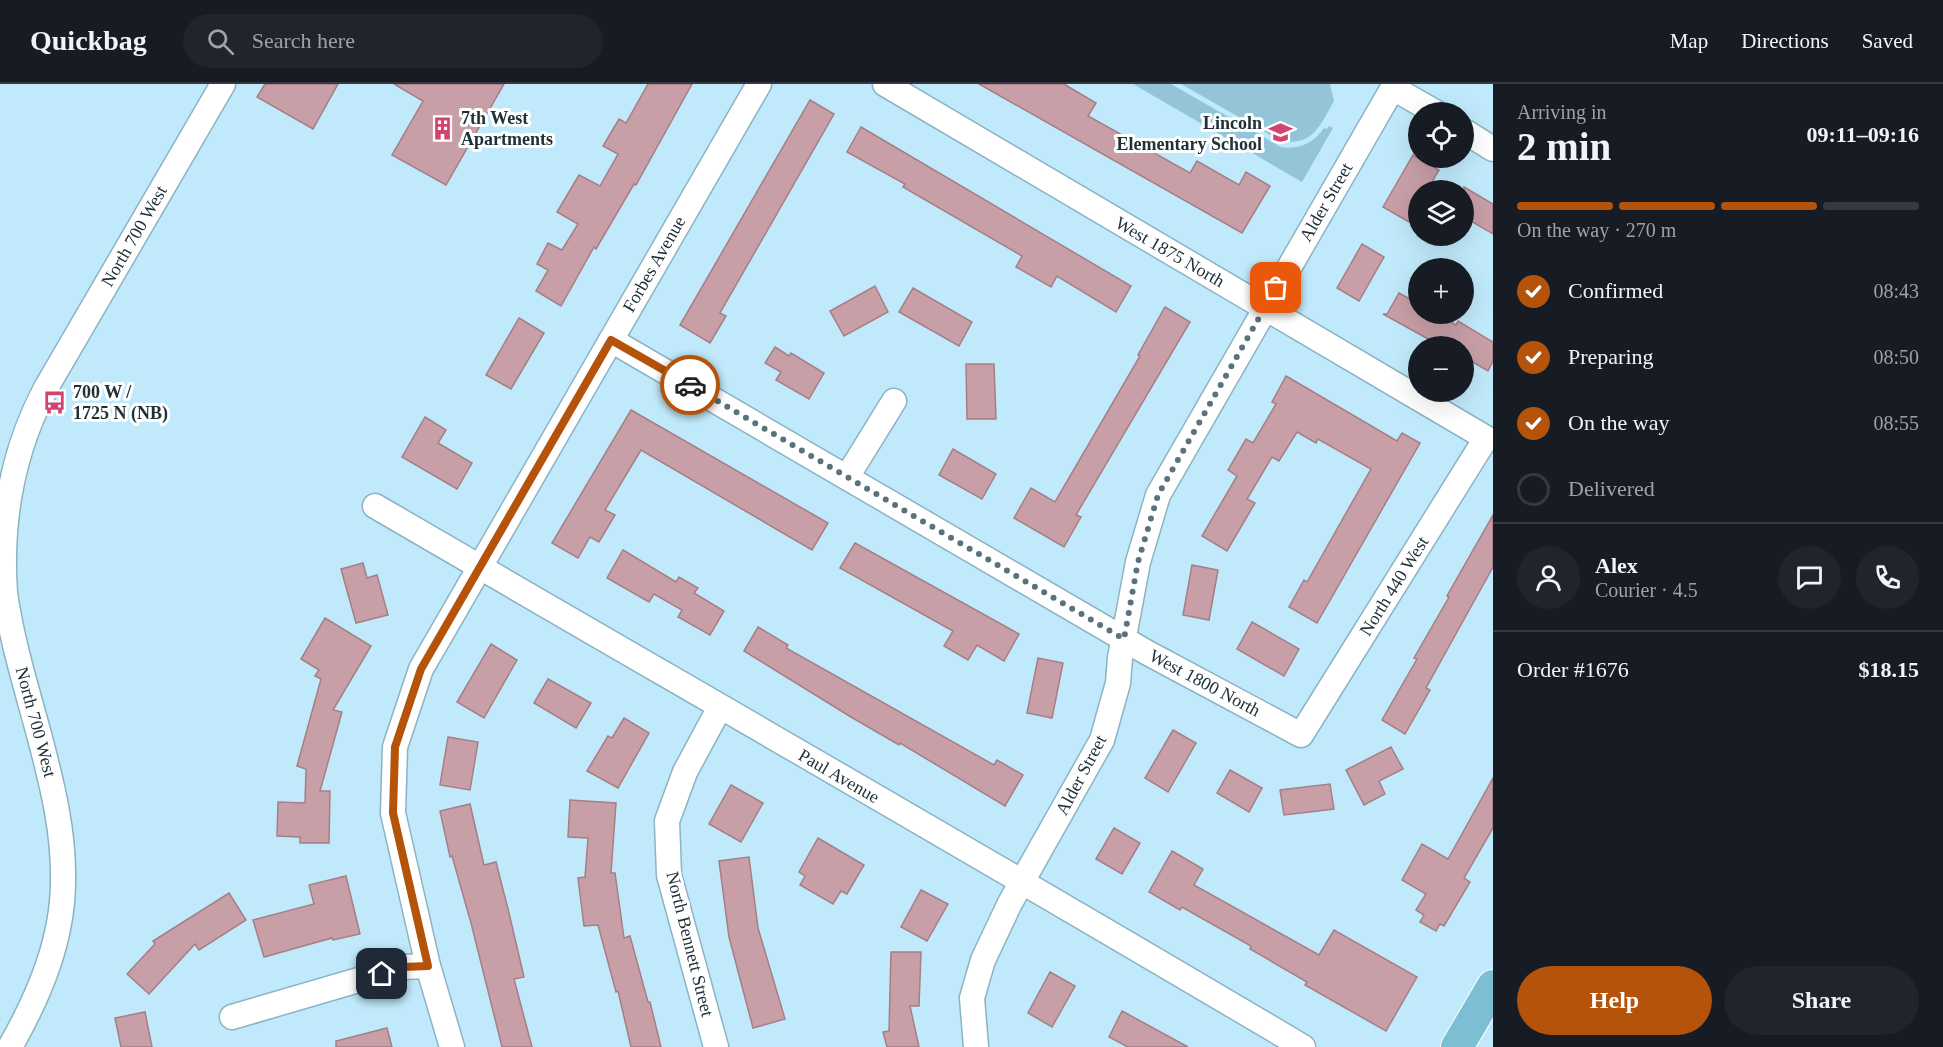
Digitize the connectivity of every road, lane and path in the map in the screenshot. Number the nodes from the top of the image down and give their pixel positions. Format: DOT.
graph roads {
  1 [pos="223,84"];
  2 [pos="759,84"];
  3 [pos="885,84"];
  4 [pos="1394,86"];
  5 [pos="1419,102"];
  6 [pos="1474,137"];
  7 [pos="1493,149"];
  8 [pos="1265,308"];
  9 [pos="611,340"];
  10 [pos="894,401"];
  11 [pos="1486,438"];
  12 [pos="847,477"];
  13 [pos="375,506"];
  14 [pos="480,567"];
  15 [pos="1124,639"];
  16 [pos="720,707"];
  17 [pos="1302,735"];
  18 [pos="1023,880"];
  19 [pos="428,966"];
  20 [pos="1493,986"];
  21 [pos="232,1017"];
  22 [pos="10,1047"];
  23 [pos="452,1047"];
  24 [pos="716,1047"];
  25 [pos="976,1047"];
  26 [pos="1303,1047"];
  27 [pos="1457,1047"];
  1 -- 22 [label="street, North 700 West"];
  2 -- 9 [label="street, Forbes Avenue"];
  3 -- 8 [label="street, West 1875 North"];
  4 -- 5 [label="street"];
  4 -- 8 [label="street, Alder Street"];
  6 -- 7 [label="street"];
  8 -- 11 [label="street, West 1875 North"];
  8 -- 15 [label="street, Alder Street"];
  9 -- 12 [label="street, West 1800 North"];
  9 -- 14 [label="street, Forbes Avenue"];
  10 -- 12 [label="street"];
  11 -- 17 [label="street, North 440 West"];
  12 -- 15 [label="street, West 1800 North"];
  13 -- 14 [label="street, Paul Avenue"];
  14 -- 16 [label="street, Paul Avenue"];
  14 -- 19 [label="street, Forbes Avenue"];
  15 -- 17 [label="street, West 1800 North"];
  15 -- 18 [label="street, Alder Street"];
  16 -- 18 [label="street, Paul Avenue"];
  16 -- 24 [label="street, North Bennett Street"];
  18 -- 25 [label="street, Alder Street"];
  18 -- 26 [label="street, Paul Avenue"];
  19 -- 21 [label="street"];
  19 -- 23 [label="street, Forbes Avenue"];
  20 -- 27 [label="main road"];
}
